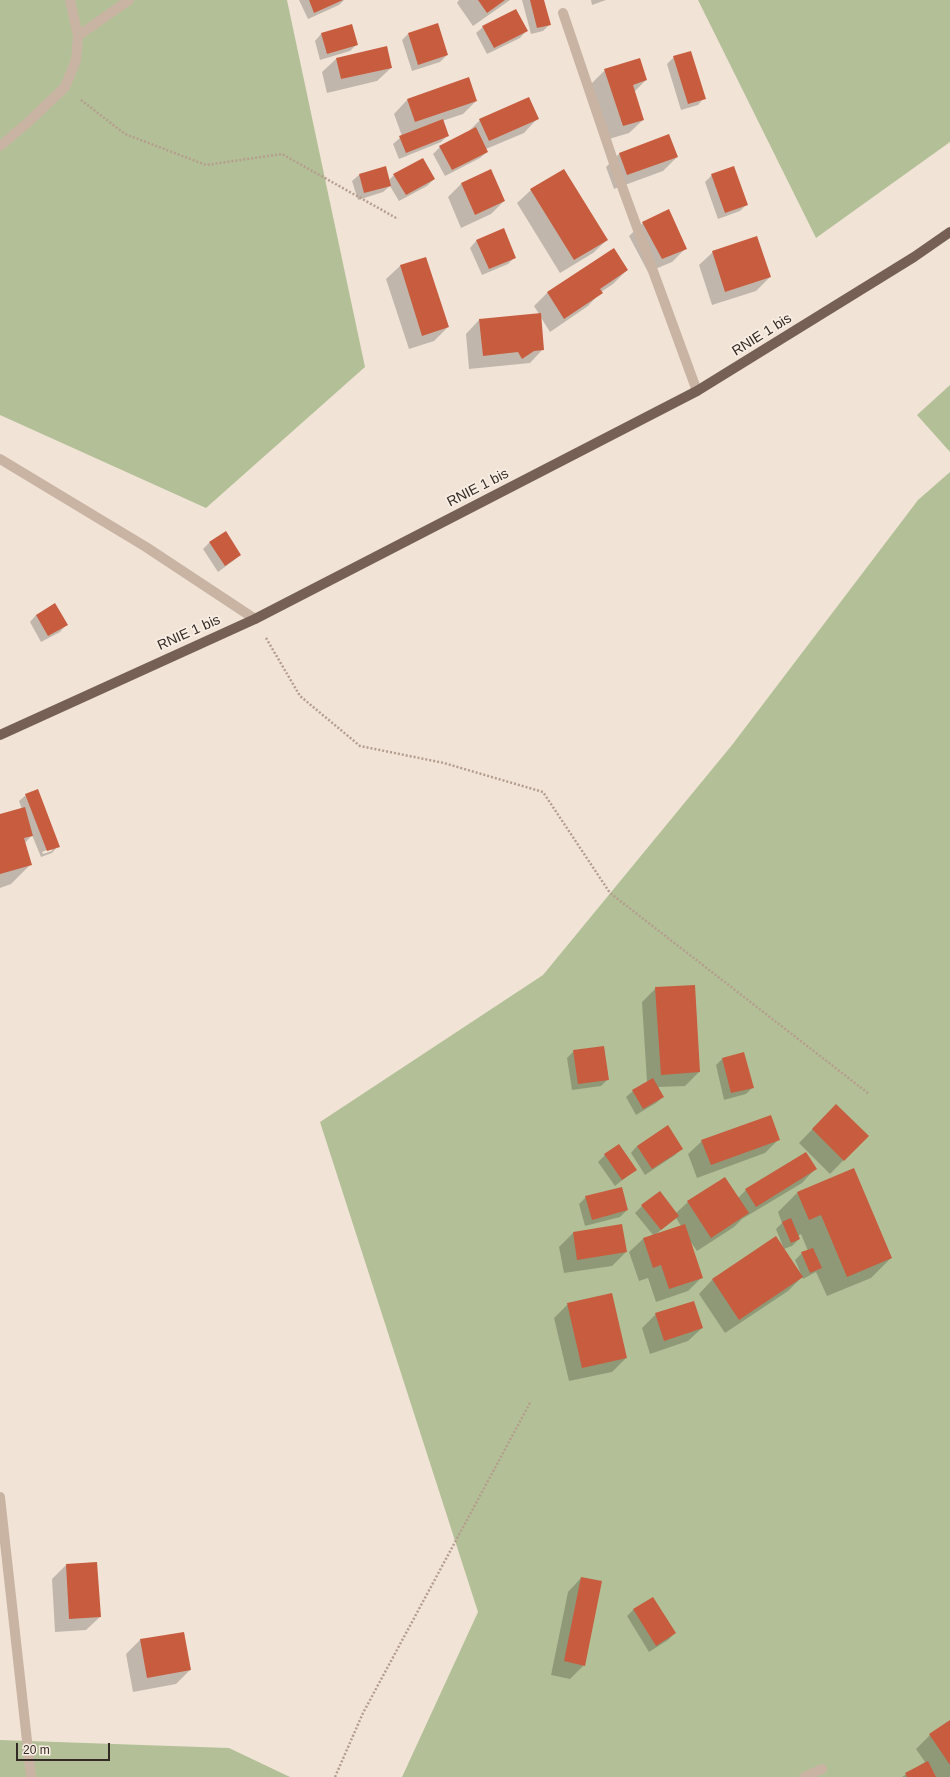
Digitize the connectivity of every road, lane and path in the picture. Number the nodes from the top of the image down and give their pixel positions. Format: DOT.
graph roads {
  1 [pos="70,0"];
  2 [pos="129,0"];
  3 [pos="563,13"];
  4 [pos="78,36"];
  5 [pos="65,87"];
  6 [pos="0,146"];
  7 [pos="398,219"];
  8 [pos="950,232"];
  9 [pos="697,392"];
  10 [pos="0,459"];
  11 [pos="255,619"];
  12 [pos="0,735"];
  13 [pos="869,1094"];
  14 [pos="531,1401"];
  15 [pos="0,1496"];
  16 [pos="822,1769"];
  17 [pos="31,1777"];
  18 [pos="335,1777"];
  19 [pos="804,1777"];
  1 -- 4 [label="street"];
  2 -- 4 [label="street"];
  3 -- 9 [label="street"];
  4 -- 5 [label="street"];
  5 -- 6 [label="street"];
  5 -- 7 [label="path"];
  8 -- 9 [label="main road, RNIE 1 bis"];
  9 -- 11 [label="main road, RNIE 1 bis"];
  10 -- 11 [label="street"];
  11 -- 12 [label="main road, RNIE 1 bis"];
  11 -- 13 [label="path"];
  14 -- 18 [label="path"];
  15 -- 17 [label="street"];
  16 -- 19 [label="street"];
}
